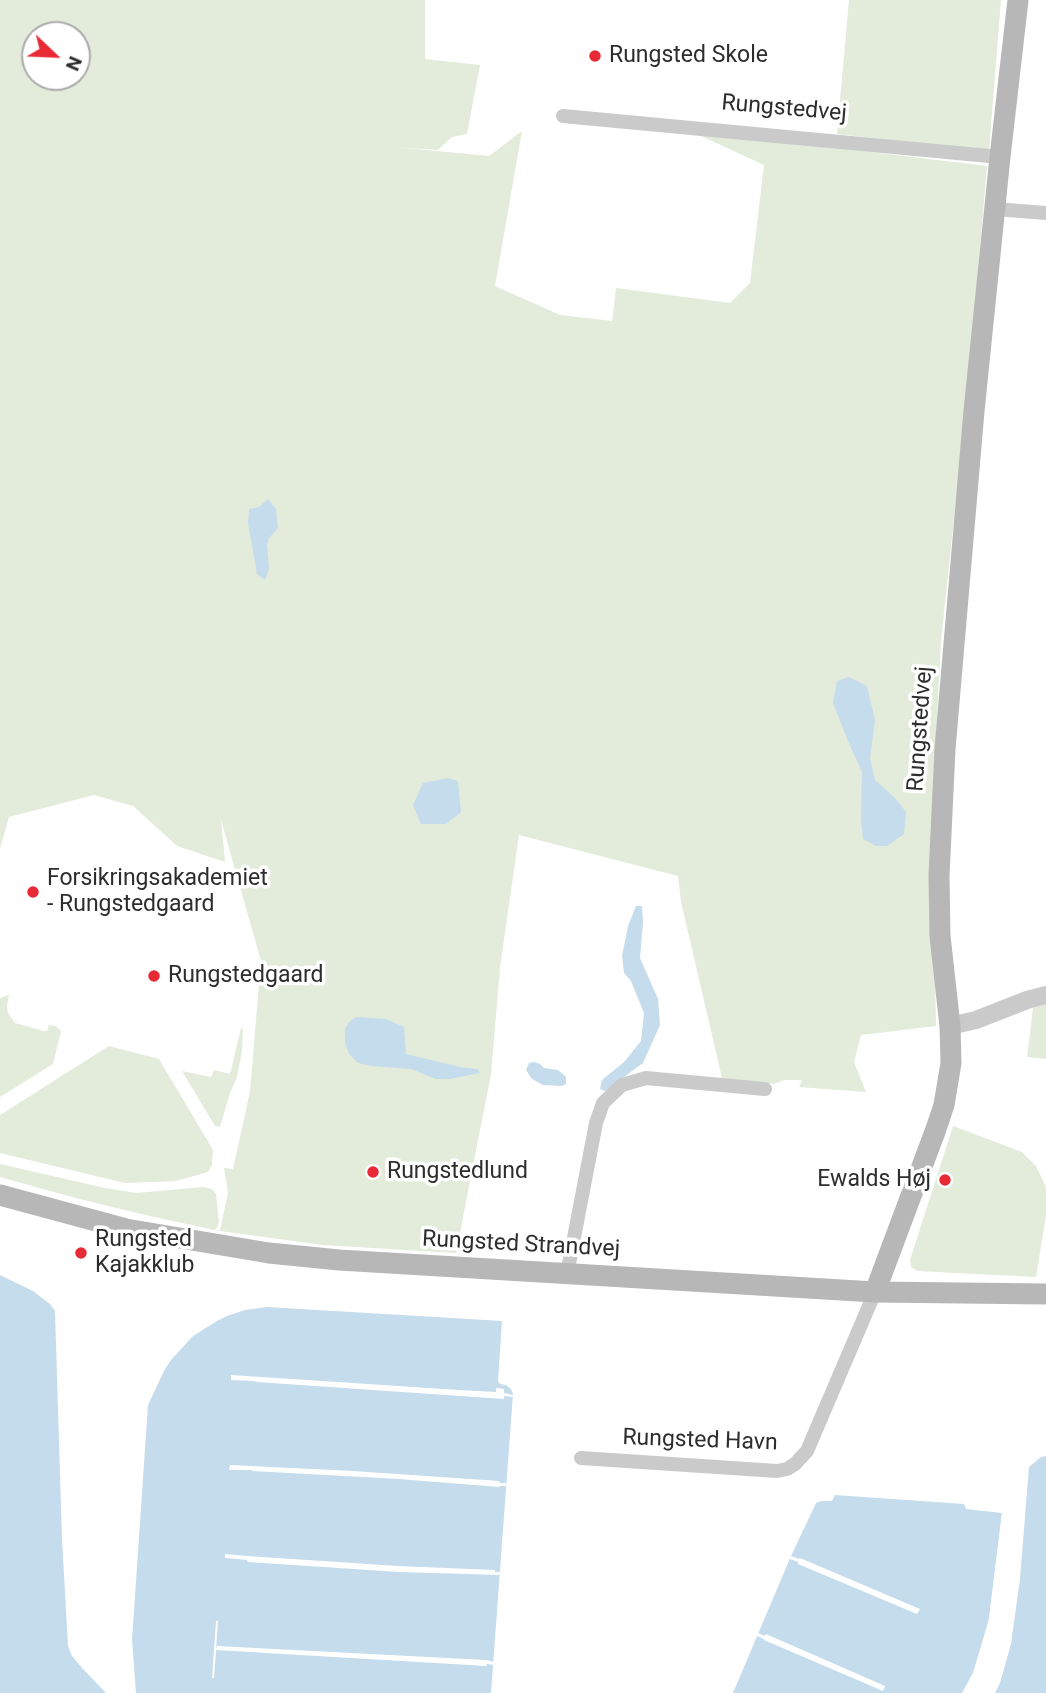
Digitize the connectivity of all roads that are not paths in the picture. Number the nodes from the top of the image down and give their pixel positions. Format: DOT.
graph roads {
  1 [pos="1018,0"];
  2 [pos="563,116"];
  3 [pos="1000,157"];
  4 [pos="995,209"];
  5 [pos="1046,213"];
  6 [pos="1046,995"];
  7 [pos="950,1026"];
  8 [pos="765,1089"];
  9 [pos="0,1195"];
  10 [pos="566,1274"];
  11 [pos="875,1292"];
  12 [pos="1046,1294"];
  13 [pos="581,1458"];
  1 -- 3 [label="main road, Rungstedvej"];
  2 -- 3 [label="street, Rungstedvej"];
  3 -- 4 [label="main road, Rungstedvej"];
  4 -- 5 [label="street"];
  4 -- 7 [label="main road, Rungstedvej"];
  6 -- 7 [label="street"];
  7 -- 11 [label="main road, Rungstedvej"];
  8 -- 10 [label="street"];
  9 -- 10 [label="main road, Rungsted Strandvej"];
  10 -- 11 [label="main road, Rungsted Strandvej"];
  11 -- 12 [label="main road, Rungsted Strandvej"];
  11 -- 13 [label="street, Rungsted Havn"];
}
